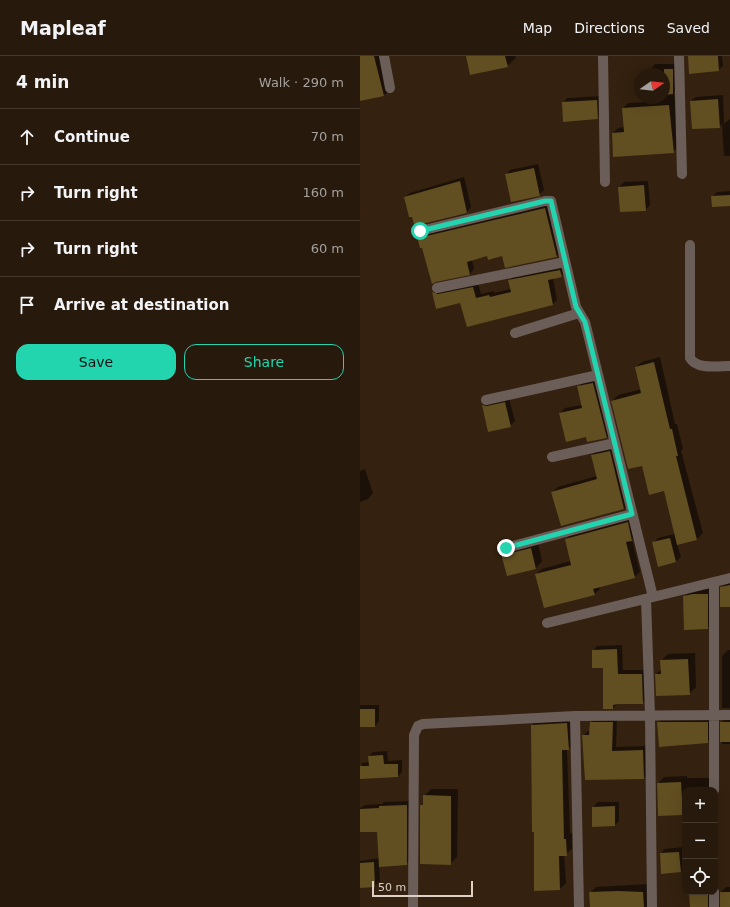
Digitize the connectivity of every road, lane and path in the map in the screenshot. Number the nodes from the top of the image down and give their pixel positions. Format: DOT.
graph roads {
  1 [pos="384,56"];
  2 [pos="603,56"];
  3 [pos="679,56"];
  4 [pos="390,88"];
  5 [pos="682,174"];
  6 [pos="605,182"];
  7 [pos="420,231"];
  8 [pos="690,245"];
  9 [pos="565,262"];
  10 [pos="437,288"];
  11 [pos="579,313"];
  12 [pos="516,334"];
  13 [pos="730,366"];
  14 [pos="598,375"];
  15 [pos="486,400"];
  16 [pos="615,443"];
  17 [pos="552,457"];
  18 [pos="632,514"];
  19 [pos="506,548"];
  20 [pos="730,578"];
  21 [pos="714,582"];
  22 [pos="649,598"];
  23 [pos="547,623"];
  24 [pos="650,715"];
  25 [pos="714,715"];
  26 [pos="730,715"];
  27 [pos="575,716"];
  28 [pos="714,787"];
  29 [pos="714,895"];
  30 [pos="413,907"];
  31 [pos="579,907"];
  32 [pos="652,907"];
  33 [pos="714,907"];
  1 -- 4 [label="street"];
  2 -- 6 [label="street"];
  3 -- 5 [label="street"];
  7 -- 9 [label="street"];
  8 -- 13 [label="street"];
  9 -- 10 [label="street"];
  9 -- 11 [label="street"];
  11 -- 12 [label="street"];
  11 -- 14 [label="street"];
  14 -- 15 [label="street"];
  14 -- 16 [label="street"];
  16 -- 17 [label="street"];
  16 -- 18 [label="street"];
  18 -- 19 [label="street"];
  18 -- 22 [label="street"];
  20 -- 21 [label="street"];
  21 -- 22 [label="street"];
  21 -- 25 [label="street"];
  22 -- 23 [label="street"];
  22 -- 24 [label="street"];
  24 -- 25 [label="street"];
  24 -- 27 [label="street"];
  24 -- 32 [label="street"];
  25 -- 26 [label="street"];
  25 -- 28 [label="street"];
  27 -- 30 [label="street"];
  27 -- 31 [label="street"];
  29 -- 33 [label="street"];
}
